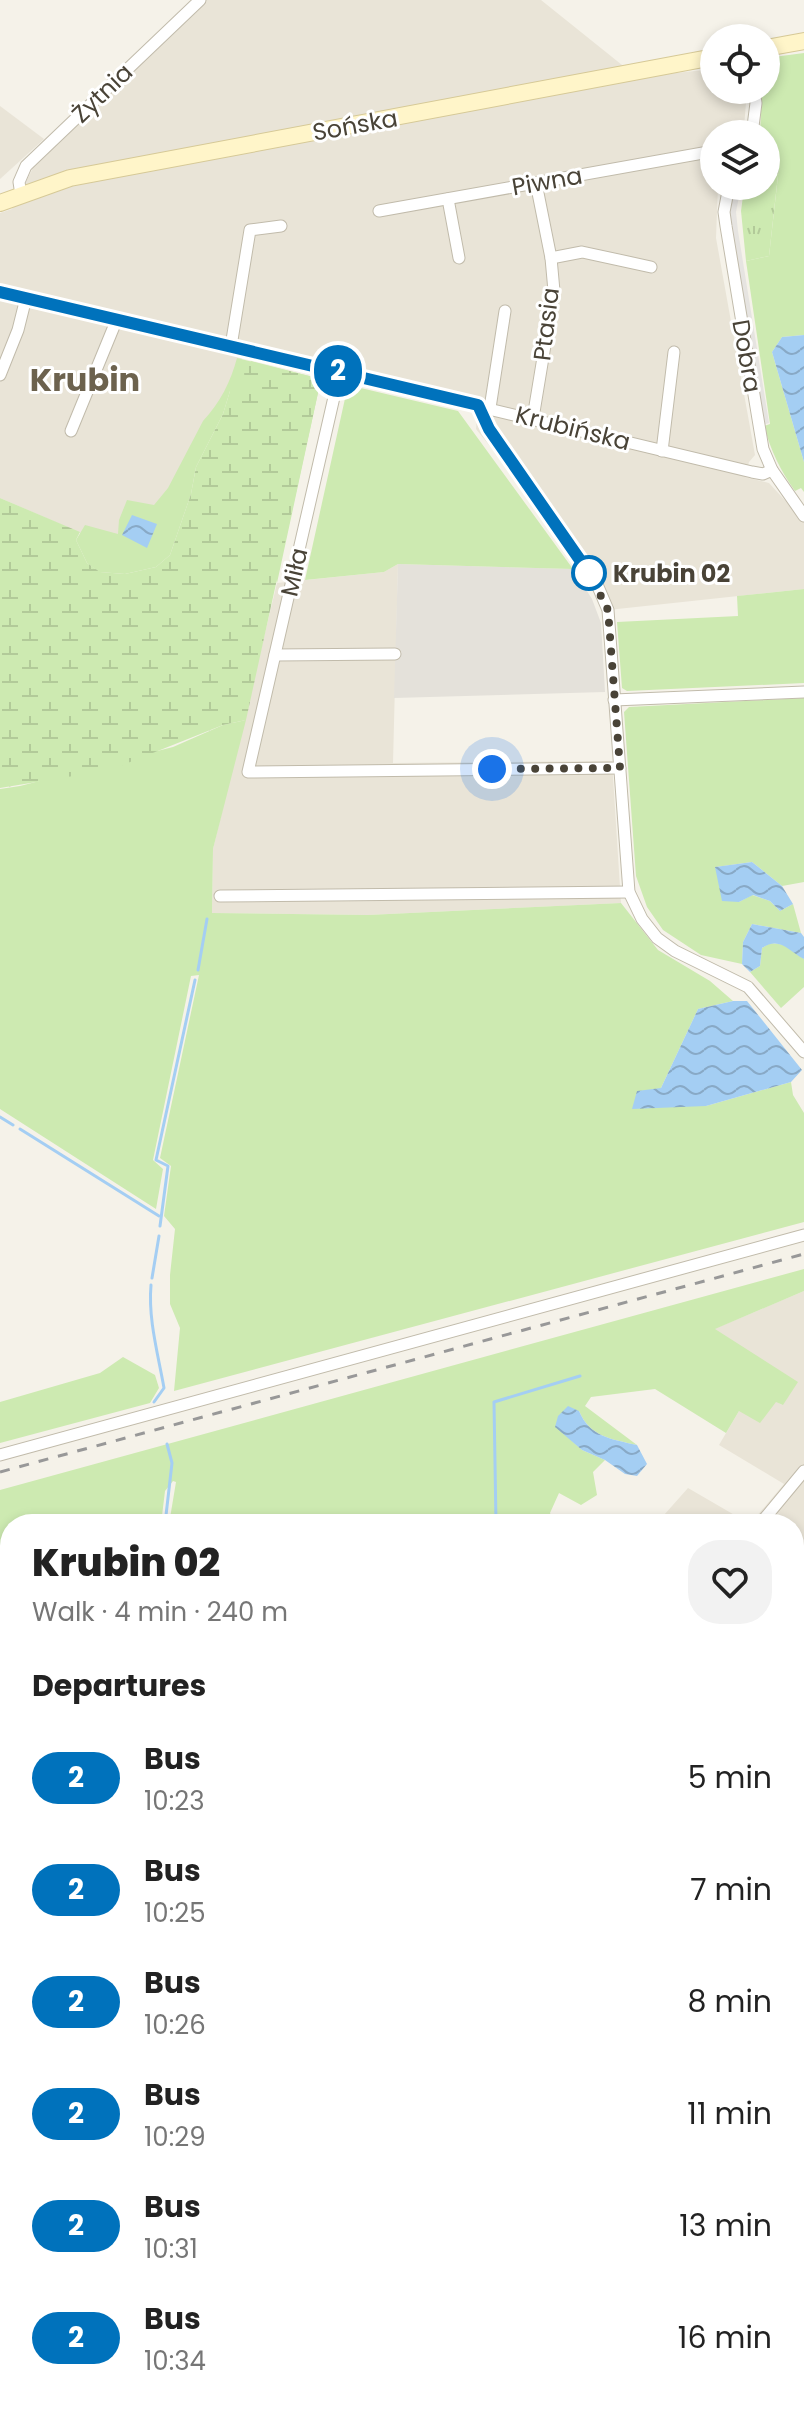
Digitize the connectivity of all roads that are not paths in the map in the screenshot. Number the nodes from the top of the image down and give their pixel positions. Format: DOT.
graph roads {
  1 [pos="200,0"];
  2 [pos="804,41"];
  3 [pos="780,45"];
  4 [pos="700,60"];
  5 [pos="700,154"];
  6 [pos="536,183"];
  7 [pos="21,195"];
  8 [pos="448,199"];
  9 [pos="726,200"];
  10 [pos="0,203"];
  11 [pos="379,211"];
  12 [pos="281,226"];
  13 [pos="459,258"];
  14 [pos="551,258"];
  15 [pos="651,267"];
  16 [pos="0,292"];
  17 [pos="26,298"];
  18 [pos="505,311"];
  19 [pos="117,319"];
  20 [pos="231,346"];
  21 [pos="674,352"];
  22 [pos="340,371"];
  23 [pos="0,375"];
  24 [pos="484,406"];
  25 [pos="533,418"];
  26 [pos="71,431"];
  27 [pos="662,451"];
  28 [pos="772,470"];
  29 [pos="804,516"];
  30 [pos="395,654"];
  31 [pos="275,655"];
  32 [pos="804,692"];
  33 [pos="614,700"];
  34 [pos="620,768"];
  35 [pos="629,892"];
  36 [pos="220,896"];
  37 [pos="804,1052"];
  38 [pos="804,1235"];
  39 [pos="0,1455"];
  40 [pos="804,1471"];
  41 [pos="768,1514"];
  1 -- 7 [label="street, Żytnia"];
  2 -- 3 [label="street"];
  4 -- 7 [label="street, Sońska"];
  5 -- 6 [label="street, Piwna"];
  6 -- 8 [label="street, Piwna"];
  6 -- 14 [label="street, Ptasia"];
  7 -- 10 [label="street, Sońska"];
  8 -- 11 [label="street, Piwna"];
  8 -- 13 [label="street"];
  9 -- 28 [label="street, Dobra"];
  12 -- 20 [label="street"];
  14 -- 15 [label="street"];
  14 -- 25 [label="street, Ptasia"];
  16 -- 17 [label="street, Krubińska"];
  17 -- 19 [label="street, Krubińska"];
  17 -- 23 [label="street"];
  18 -- 24 [label="street"];
  19 -- 20 [label="street, Krubińska"];
  19 -- 26 [label="street"];
  20 -- 22 [label="street, Krubińska"];
  21 -- 27 [label="street"];
  22 -- 24 [label="street, Krubińska"];
  22 -- 31 [label="street, Miła"];
  24 -- 25 [label="street, Krubińska"];
  24 -- 33 [label="street"];
  25 -- 27 [label="street, Krubińska"];
  27 -- 28 [label="street, Krubińska"];
  28 -- 29 [label="street, Dobra"];
  30 -- 31 [label="street"];
  31 -- 34 [label="street, Miła"];
  32 -- 33 [label="street"];
  33 -- 34 [label="street"];
  34 -- 35 [label="street"];
  35 -- 36 [label="street"];
  35 -- 37 [label="street"];
  38 -- 39 [label="street"];
  40 -- 41 [label="street"];
}
